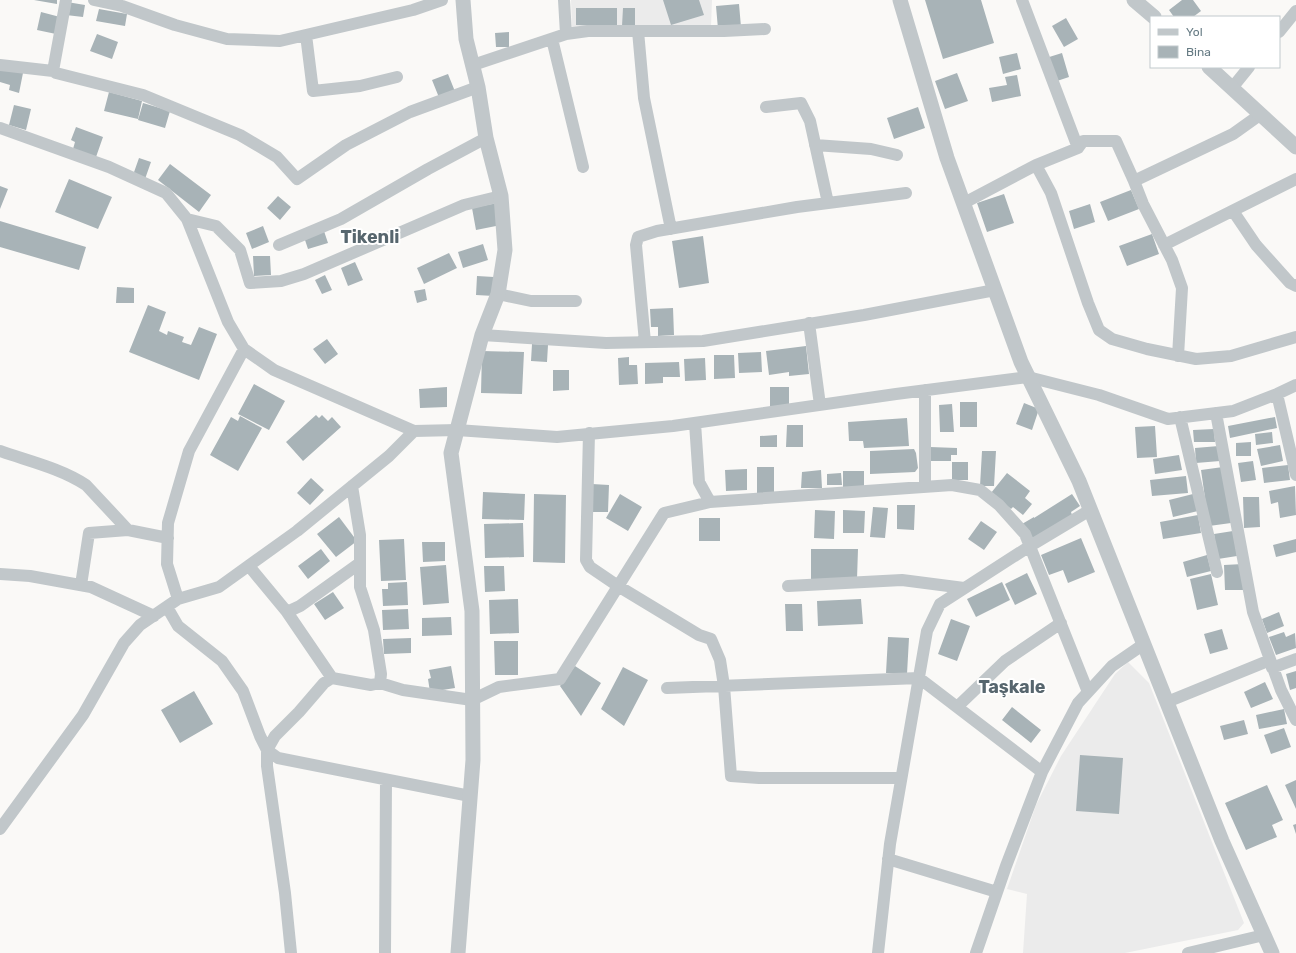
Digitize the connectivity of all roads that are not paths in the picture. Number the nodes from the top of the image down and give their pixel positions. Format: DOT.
graph roads {
  1 [pos="66,0"];
  2 [pos="94,0"];
  3 [pos="442,0"];
  4 [pos="463,0"];
  5 [pos="564,0"];
  6 [pos="900,0"];
  7 [pos="1022,0"];
  8 [pos="1134,0"];
  9 [pos="1293,0"];
  10 [pos="123,3"];
  11 [pos="1296,3"];
  12 [pos="1296,11"];
  13 [pos="1153,16"];
  14 [pos="765,28"];
  15 [pos="638,31"];
  16 [pos="1280,31"];
  17 [pos="566,34"];
  18 [pos="306,35"];
  19 [pos="552,39"];
  20 [pos="0,65"];
  21 [pos="472,65"];
  22 [pos="1211,68"];
  23 [pos="1249,68"];
  24 [pos="53,71"];
  25 [pos="397,76"];
  26 [pos="478,87"];
  27 [pos="1232,88"];
  28 [pos="766,107"];
  29 [pos="1261,114"];
  30 [pos="0,128"];
  31 [pos="486,138"];
  32 [pos="815,145"];
  33 [pos="1296,147"];
  34 [pos="1078,148"];
  35 [pos="897,155"];
  36 [pos="1036,165"];
  37 [pos="583,167"];
  38 [pos="1296,179"];
  39 [pos="1134,181"];
  40 [pos="906,193"];
  41 [pos="501,196"];
  42 [pos="828,203"];
  43 [pos="964,203"];
  44 [pos="1233,211"];
  45 [pos="187,219"];
  46 [pos="671,229"];
  47 [pos="279,245"];
  48 [pos="1164,245"];
  49 [pos="1296,286"];
  50 [pos="995,290"];
  51 [pos="498,294"];
  52 [pos="576,301"];
  53 [pos="809,323"];
  54 [pos="482,335"];
  55 [pos="1296,337"];
  56 [pos="645,342"];
  57 [pos="244,349"];
  58 [pos="1178,356"];
  59 [pos="1028,377"];
  60 [pos="1296,385"];
  61 [pos="925,390"];
  62 [pos="1277,394"];
  63 [pos="820,405"];
  64 [pos="1216,413"];
  65 [pos="1180,417"];
  66 [pos="695,423"];
  67 [pos="457,430"];
  68 [pos="414,431"];
  69 [pos="589,433"];
  70 [pos="0,451"];
  71 [pos="1296,475"];
  72 [pos="352,486"];
  73 [pos="925,487"];
  74 [pos="710,502"];
  75 [pos="1090,510"];
  76 [pos="128,530"];
  77 [pos="168,538"];
  78 [pos="1030,546"];
  79 [pos="360,563"];
  80 [pos="249,566"];
  81 [pos="1216,572"];
  82 [pos="0,574"];
  83 [pos="81,585"];
  84 [pos="618,586"];
  85 [pos="788,586"];
  86 [pos="964,588"];
  87 [pos="178,599"];
  88 [pos="167,607"];
  89 [pos="287,612"];
  90 [pos="154,616"];
  91 [pos="1060,623"];
  92 [pos="1144,644"];
  93 [pos="1296,659"];
  94 [pos="1271,664"];
  95 [pos="332,678"];
  96 [pos="919,678"];
  97 [pos="380,683"];
  98 [pos="724,686"];
  99 [pos="667,688"];
  100 [pos="1088,692"];
  101 [pos="472,699"];
  102 [pos="1167,702"];
  103 [pos="957,707"];
  104 [pos="1296,720"];
  105 [pos="268,750"];
  106 [pos="1042,772"];
  107 [pos="901,778"];
  108 [pos="386,780"];
  109 [pos="470,796"];
  110 [pos="0,829"];
  111 [pos="888,859"];
  112 [pos="997,892"];
  113 [pos="1264,935"];
  114 [pos="291,953"];
  115 [pos="385,953"];
  116 [pos="458,953"];
  117 [pos="878,953"];
  118 [pos="976,953"];
  119 [pos="1188,953"];
  120 [pos="1272,953"];
  1 -- 24 [label="street"];
  2 -- 10 [label="street"];
  3 -- 18 [label="street"];
  4 -- 21 [label="street"];
  5 -- 17 [label="street"];
  6 -- 43 [label="street"];
  7 -- 34 [label="street"];
  8 -- 13 [label="street"];
  9 -- 11 [label="street"];
  10 -- 18 [label="street"];
  12 -- 16 [label="street"];
  14 -- 15 [label="street"];
  15 -- 17 [label="street"];
  15 -- 46 [label="street"];
  17 -- 19 [label="street"];
  18 -- 25 [label="street"];
  19 -- 21 [label="street"];
  19 -- 37 [label="street"];
  20 -- 24 [label="street"];
  21 -- 26 [label="street"];
  22 -- 27 [label="street"];
  23 -- 27 [label="street"];
  24 -- 26 [label="street"];
  26 -- 31 [label="street"];
  27 -- 29 [label="street"];
  28 -- 32 [label="street"];
  29 -- 33 [label="street"];
  29 -- 39 [label="street"];
  30 -- 45 [label="street"];
  31 -- 41 [label="street"];
  31 -- 47 [label="street"];
  32 -- 35 [label="street"];
  32 -- 42 [label="street"];
  34 -- 36 [label="street"];
  34 -- 39 [label="street"];
  36 -- 43 [label="street"];
  36 -- 58 [label="street"];
  38 -- 44 [label="street"];
  39 -- 48 [label="street"];
  40 -- 42 [label="street"];
  41 -- 45 [label="street"];
  41 -- 51 [label="street"];
  42 -- 46 [label="street"];
  43 -- 50 [label="street"];
  44 -- 48 [label="street"];
  44 -- 49 [label="street"];
  45 -- 57 [label="street"];
  46 -- 56 [label="street"];
  48 -- 58 [label="street"];
  50 -- 53 [label="street"];
  50 -- 59 [label="street"];
  51 -- 52 [label="street"];
  51 -- 54 [label="street"];
  53 -- 56 [label="street"];
  53 -- 63 [label="street"];
  54 -- 56 [label="street"];
  54 -- 67 [label="street"];
  55 -- 58 [label="street"];
  57 -- 68 [label="street"];
  57 -- 77 [label="street"];
  59 -- 61 [label="street"];
  59 -- 65 [label="street"];
  59 -- 75 [label="street"];
  60 -- 62 [label="street"];
  61 -- 63 [label="street"];
  61 -- 73 [label="street"];
  62 -- 64 [label="street"];
  62 -- 71 [label="street"];
  63 -- 66 [label="street"];
  64 -- 65 [label="street"];
  64 -- 94 [label="street"];
  65 -- 81 [label="street"];
  66 -- 69 [label="street"];
  66 -- 74 [label="street"];
  67 -- 68 [label="street"];
  67 -- 69 [label="street"];
  67 -- 101 [label="street"];
  68 -- 72 [label="street"];
  69 -- 84 [label="street"];
  70 -- 76 [label="street"];
  72 -- 79 [label="street"];
  72 -- 80 [label="street"];
  73 -- 74 [label="street"];
  73 -- 78 [label="street"];
  74 -- 84 [label="street"];
  75 -- 78 [label="street"];
  75 -- 92 [label="street"];
  76 -- 77 [label="street"];
  76 -- 83 [label="street"];
  77 -- 87 [label="street"];
  78 -- 86 [label="street"];
  78 -- 91 [label="street"];
  79 -- 89 [label="street"];
  79 -- 97 [label="street"];
  80 -- 87 [label="street"];
  80 -- 89 [label="street"];
  82 -- 83 [label="street"];
  83 -- 90 [label="street"];
  84 -- 98 [label="street"];
  84 -- 101 [label="street"];
  85 -- 86 [label="street"];
  86 -- 96 [label="street"];
  87 -- 88 [label="street"];
  88 -- 90 [label="street"];
  88 -- 105 [label="street"];
  89 -- 95 [label="street"];
  90 -- 110 [label="street"];
  91 -- 100 [label="street"];
  91 -- 103 [label="street"];
  92 -- 100 [label="street"];
  92 -- 102 [label="street"];
  93 -- 94 [label="street"];
  94 -- 102 [label="street"];
  94 -- 104 [label="street"];
  95 -- 97 [label="street"];
  95 -- 105 [label="street"];
  96 -- 98 [label="street"];
  96 -- 103 [label="street"];
  96 -- 107 [label="street"];
  97 -- 101 [label="street"];
  98 -- 99 [label="street"];
  98 -- 107 [label="street"];
  100 -- 106 [label="street"];
  101 -- 109 [label="street"];
  102 -- 113 [label="street"];
  103 -- 106 [label="street"];
  105 -- 108 [label="street"];
  105 -- 114 [label="street"];
  106 -- 112 [label="street"];
  107 -- 111 [label="street"];
  108 -- 109 [label="street"];
  108 -- 115 [label="street"];
  109 -- 116 [label="street"];
  111 -- 112 [label="street"];
  111 -- 117 [label="street"];
  112 -- 118 [label="street"];
  113 -- 119 [label="street"];
  113 -- 120 [label="street"];
}
